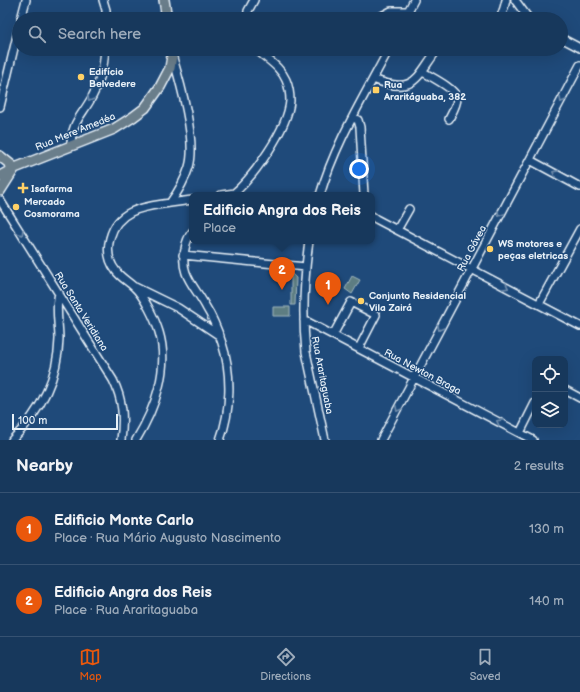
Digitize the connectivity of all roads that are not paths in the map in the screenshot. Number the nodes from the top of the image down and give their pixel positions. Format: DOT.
graph roads {
  1 [pos="26,0"];
  2 [pos="103,0"];
  3 [pos="164,0"];
  4 [pos="254,0"];
  5 [pos="414,0"];
  6 [pos="506,0"];
  7 [pos="515,0"];
  8 [pos="408,11"];
  9 [pos="23,12"];
  10 [pos="106,12"];
  11 [pos="166,12"];
  12 [pos="248,12"];
  13 [pos="391,12"];
  14 [pos="502,12"];
  15 [pos="524,12"];
  16 [pos="568,42"];
  17 [pos="580,48"];
  18 [pos="12,56"];
  19 [pos="104,56"];
  20 [pos="171,56"];
  21 [pos="173,56"];
  22 [pos="264,56"];
  23 [pos="385,56"];
  24 [pos="433,56"];
  25 [pos="580,65"];
  26 [pos="423,72"];
  27 [pos="373,79"];
  28 [pos="0,107"];
  29 [pos="353,118"];
  30 [pos="449,119"];
  31 [pos="71,146"];
  32 [pos="0,156"];
  33 [pos="530,160"];
  34 [pos="15,168"];
  35 [pos="0,176"];
  36 [pos="580,187"];
  37 [pos="0,191"];
  38 [pos="236,192"];
  39 [pos="321,192"];
  40 [pos="364,192"];
  41 [pos="0,200"];
  42 [pos="189,200"];
  43 [pos="170,203"];
  44 [pos="409,208"];
  45 [pos="375,218"];
  46 [pos="580,229"];
  47 [pos="397,230"];
  48 [pos="189,238"];
  49 [pos="309,244"];
  50 [pos="183,255"];
  51 [pos="306,267"];
  52 [pos="471,269"];
  53 [pos="134,287"];
  54 [pos="59,293"];
  55 [pos="539,304"];
  56 [pos="304,320"];
  57 [pos="580,326"];
  58 [pos="333,335"];
  59 [pos="220,336"];
  60 [pos="358,348"];
  61 [pos="414,377"];
  62 [pos="568,392"];
  63 [pos="580,398"];
  64 [pos="532,409"];
  65 [pos="520,433"];
  66 [pos="12,440"];
  67 [pos="121,440"];
  68 [pos="136,440"];
  69 [pos="220,440"];
  70 [pos="325,440"];
  71 [pos="381,440"];
  72 [pos="533,440"];
  1 -- 9 [label="street"];
  2 -- 10 [label="street"];
  3 -- 11 [label="main road"];
  4 -- 12 [label="street"];
  5 -- 8 [label="street"];
  6 -- 14 [label="street"];
  7 -- 15 [label="street"];
  8 -- 13 [label="street"];
  16 -- 17 [label="street"];
  18 -- 28 [label="street"];
  19 -- 31 [label="street, one-way"];
  20 -- 31 [label="main road, Rua Mere Amedéa"];
  21 -- 43 [label="street"];
  22 -- 38 [label="street"];
  23 -- 27 [label="street"];
  24 -- 26 [label="street"];
  25 -- 33 [label="street, Rua Gávea, one-way"];
  26 -- 27 [label="street"];
  26 -- 30 [label="street"];
  27 -- 29 [label="street"];
  29 -- 39 [label="street"];
  29 -- 40 [label="street"];
  31 -- 34 [label="main road, Rua Mere Amedéa"];
  32 -- 34 [label="main road"];
  36 -- 33 [label="street, one-way"];
  33 -- 52 [label="street, Rua Gávea, one-way"];
  34 -- 35 [label="main road, Rua Mere Amedéa"];
  34 -- 37 [label="main road"];
  41 -- 54 [label="street, Rua Santa Veridiana, one-way"];
  42 -- 43 [label="street"];
  43 -- 53 [label="street"];
  44 -- 47 [label="street"];
  45 -- 47 [label="street"];
  46 -- 55 [label="street"];
  47 -- 52 [label="street"];
  48 -- 50 [label="street"];
  49 -- 51 [label="street, Rua Araritaguaba"];
  50 -- 51 [label="street"];
  50 -- 59 [label="street"];
  51 -- 56 [label="street, Rua Araritaguaba"];
  52 -- 55 [label="street, one-way"];
  52 -- 61 [label="street, Rua Gávea, one-way"];
  53 -- 59 [label="street"];
  53 -- 68 [label="street"];
  54 -- 66 [label="street"];
  54 -- 67 [label="street, Rua Santa Veridiana"];
  55 -- 57 [label="street"];
  56 -- 58 [label="street, Rua Newton Braga"];
  56 -- 70 [label="street, Rua Araritaguaba"];
  58 -- 60 [label="street, Rua Newton Braga"];
  58 -- 60 [label="street"];
  59 -- 69 [label="street"];
  60 -- 61 [label="street, Rua Newton Braga"];
  65 -- 61 [label="street, Rua Newton Braga, one-way"];
  61 -- 71 [label="street, Rua Gávea, one-way"];
  62 -- 63 [label="street"];
  64 -- 65 [label="street"];
  65 -- 72 [label="street, Rua Newton Braga"];
}
